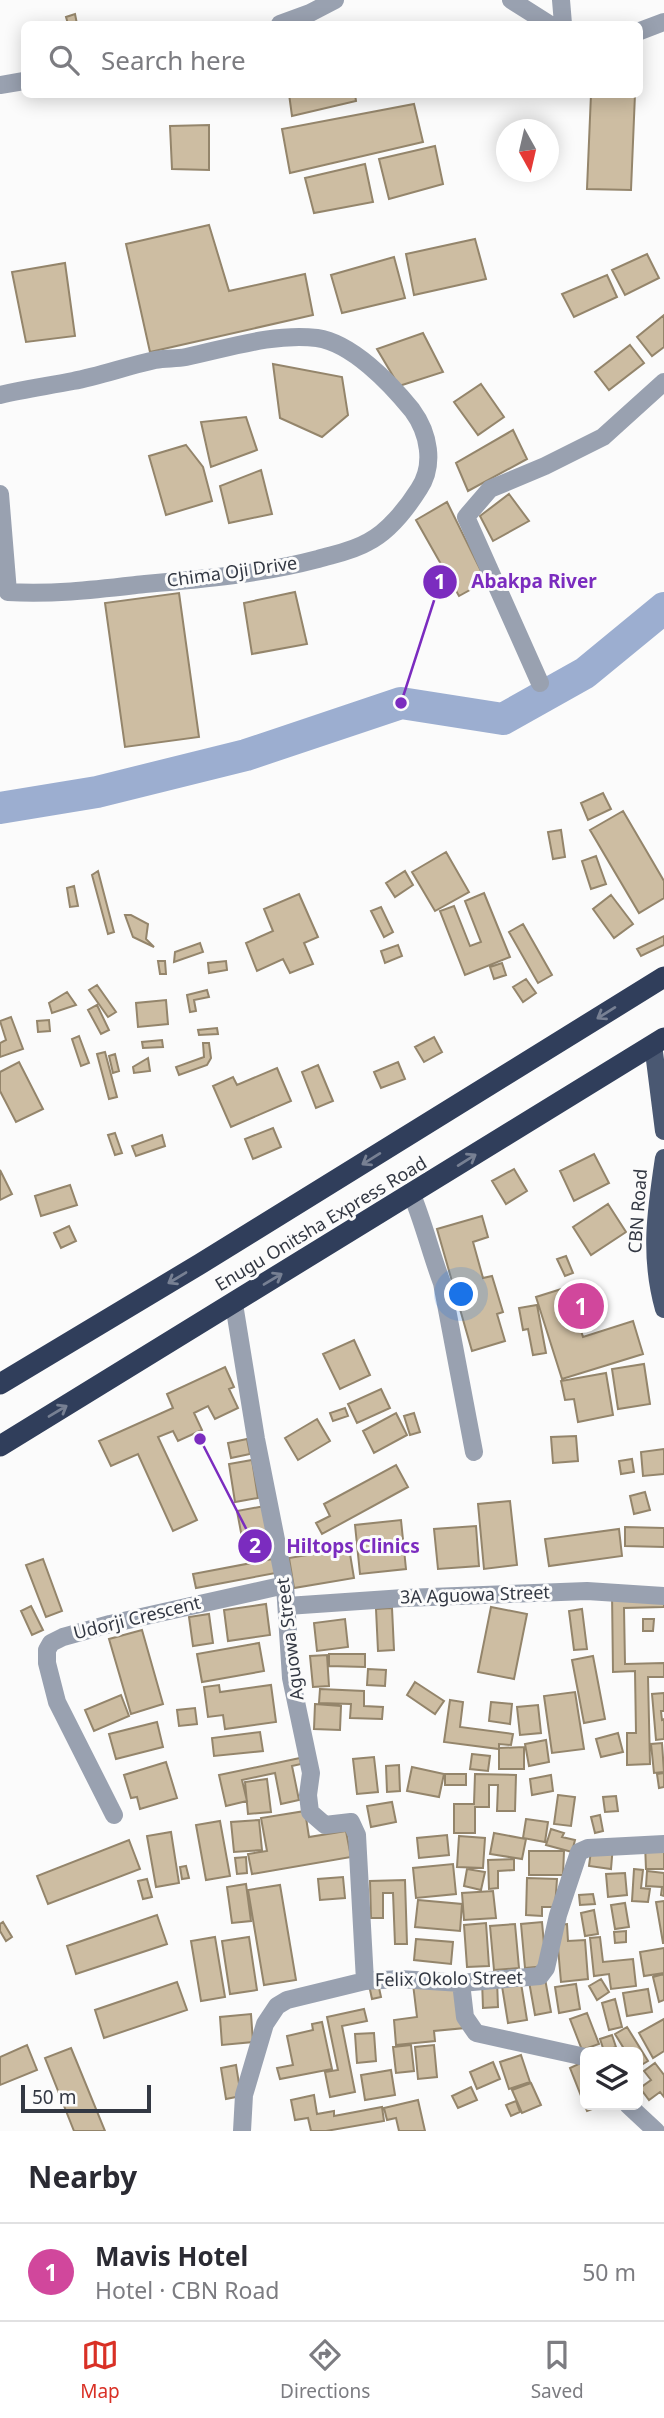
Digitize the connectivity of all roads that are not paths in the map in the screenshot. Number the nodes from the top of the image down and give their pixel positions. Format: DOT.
graph roads {
  1 [pos="335,0"];
  2 [pos="510,0"];
  3 [pos="561,0"];
  4 [pos="288,21"];
  5 [pos="544,21"];
  6 [pos="563,21"];
  7 [pos="664,22"];
  8 [pos="643,30"];
  9 [pos="21,81"];
  10 [pos="0,85"];
  11 [pos="664,382"];
  12 [pos="0,395"];
  13 [pos="0,494"];
  14 [pos="4,592"];
  15 [pos="540,683"];
  16 [pos="664,977"];
  17 [pos="659,1041"];
  18 [pos="664,1130"];
  19 [pos="664,1158"];
  20 [pos="412,1195"];
  21 [pos="234,1304"];
  22 [pos="664,1309"];
  23 [pos="0,1384"];
  24 [pos="0,1446"];
  25 [pos="474,1452"];
  26 [pos="285,1585"];
  27 [pos="664,1596"];
  28 [pos="287,1606"];
  29 [pos="114,1815"];
  30 [pos="664,1844"];
  31 [pos="365,1981"];
  32 [pos="461,1983"];
  33 [pos="580,2056"];
  34 [pos="633,2110"];
  35 [pos="242,2130"];
  36 [pos="656,2131"];
  1 -- 4 [label="street"];
  2 -- 5 [label="street"];
  3 -- 6 [label="street"];
  7 -- 8 [label="street"];
  9 -- 10 [label="street"];
  11 -- 15 [label="street"];
  12 -- 14 [label="street, Chima Oji Drive"];
  13 -- 14 [label="street, Chima Oji Drive"];
  16 -- 23 [label="highway, Enugu Onitsha Express Road, one-way"];
  17 -- 18 [label="main road"];
  20 -- 17 [label="highway, Enugu Onitsha Express Road, one-way"];
  19 -- 22 [label="main road, CBN Road"];
  21 -- 20 [label="highway, Enugu Onitsha Express Road, one-way"];
  20 -- 25 [label="street"];
  24 -- 21 [label="highway, Enugu Onitsha Express Road, one-way"];
  21 -- 26 [label="street, Aguowa Street"];
  26 -- 28 [label="street, Aguowa Street"];
  26 -- 29 [label="street, Udorji Crescent"];
  27 -- 28 [label="street, 3A Aguowa Street"];
  28 -- 31 [label="street, Aguowa Street"];
  30 -- 32 [label="street, Felix Okolo Street"];
  31 -- 32 [label="street, Felix Okolo Street"];
  31 -- 35 [label="street, Felix Okolo Street"];
  32 -- 33 [label="street"];
  34 -- 36 [label="street"];
}
